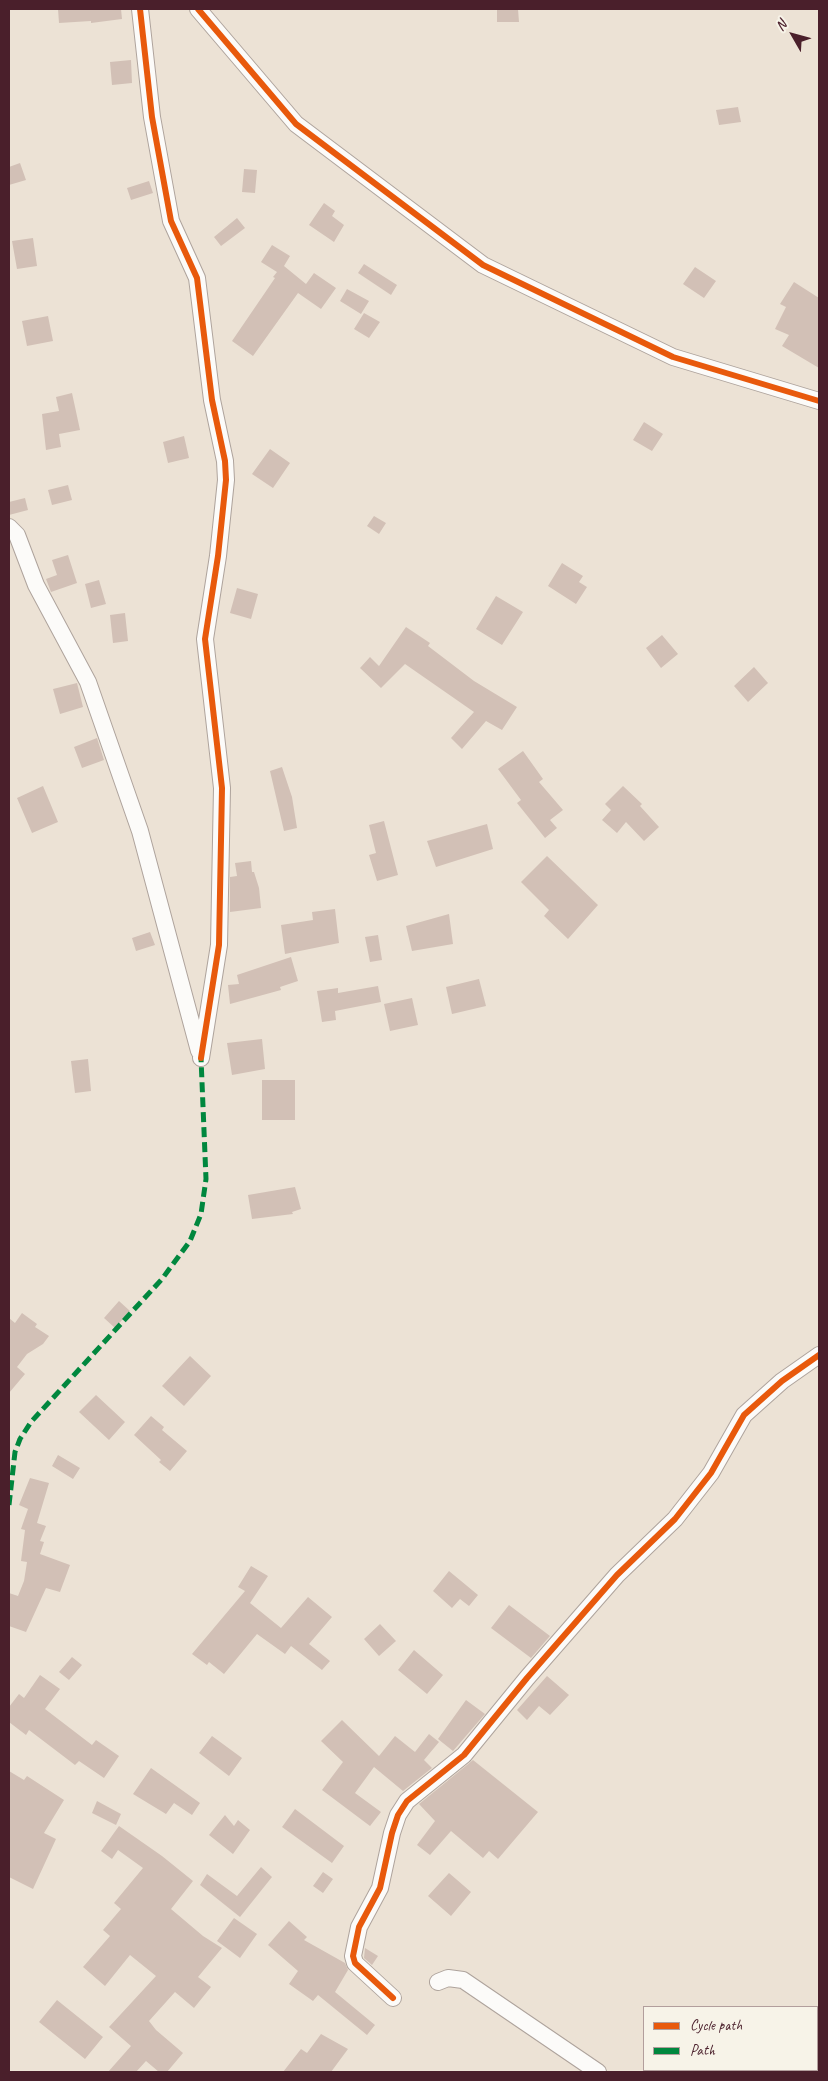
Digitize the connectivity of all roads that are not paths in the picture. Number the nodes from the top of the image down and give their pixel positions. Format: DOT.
graph roads {
  1 [pos="140,9"];
  2 [pos="198,9"];
  3 [pos="819,401"];
  4 [pos="9,527"];
  5 [pos="819,1355"];
  6 [pos="438,1982"];
  7 [pos="393,1998"];
  8 [pos="598,2072"];
  1 -- 4 [label="street"];
  2 -- 3 [label="street"];
  5 -- 7 [label="street"];
  6 -- 8 [label="street"];
}
